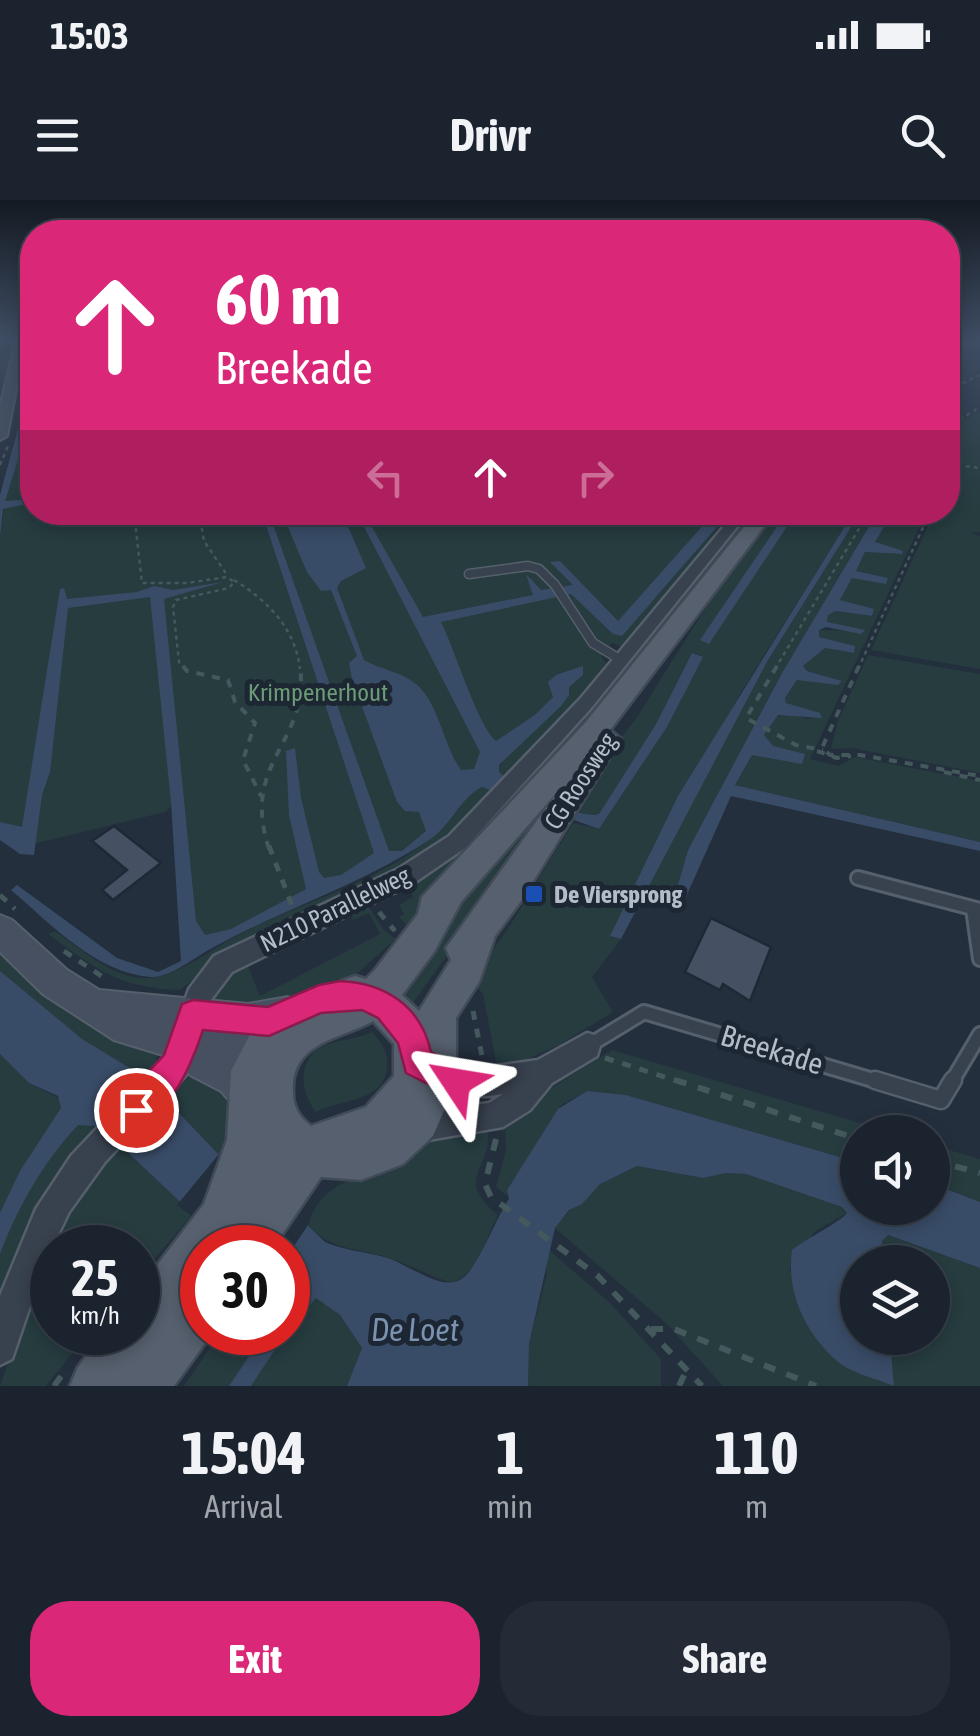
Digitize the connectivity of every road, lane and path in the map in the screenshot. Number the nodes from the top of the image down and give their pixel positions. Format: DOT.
graph roads {
  1 [pos="9,395"];
  2 [pos="0,436"];
  3 [pos="135,525"];
  4 [pos="200,525"];
  5 [pos="733,525"];
  6 [pos="756,525"];
  7 [pos="861,525"];
  8 [pos="924,525"];
  9 [pos="469,574"];
  10 [pos="231,578"];
  11 [pos="621,660"];
  12 [pos="813,748"];
  13 [pos="823,750"];
  14 [pos="980,778"];
  15 [pos="261,796"];
  16 [pos="533,799"];
  17 [pos="858,878"];
  18 [pos="0,896"];
  19 [pos="976,910"];
  20 [pos="295,912"];
  21 [pos="12,924"];
  22 [pos="52,942"];
  23 [pos="980,959"];
  24 [pos="105,994"];
  25 [pos="356,997"];
  26 [pos="288,1015"];
  27 [pos="189,1029"];
  28 [pos="980,1034"];
  29 [pos="587,1046"];
  30 [pos="425,1054"];
  31 [pos="542,1073"];
  32 [pos="261,1094"];
  33 [pos="493,1117"];
  34 [pos="411,1130"];
  35 [pos="840,1133"];
  36 [pos="331,1158"];
  37 [pos="950,1165"];
  38 [pos="980,1173"];
  39 [pos="268,1185"];
  40 [pos="240,1225"];
  41 [pos="240,1225"];
  42 [pos="180,1295"];
  43 [pos="651,1329"];
  44 [pos="180,1334"];
  45 [pos="0,1347"];
  46 [pos="687,1369"];
  47 [pos="97,1386"];
  48 [pos="141,1386"];
  49 [pos="680,1386"];
  50 [pos="702,1386"];
  51 [pos="816,1386"];
  1 -- 2 [label="main road"];
  3 -- 10 [label="path"];
  4 -- 10 [label="path"];
  5 -- 11 [label="street, N210 Parallelweg"];
  6 -- 16 [label="main road, CG Roosweg"];
  7 -- 12 [label="path"];
  8 -- 13 [label="path"];
  9 -- 11 [label="lane"];
  10 -- 15 [label="path"];
  10 -- 15 [label="path"];
  11 -- 16 [label="street, N210 Parallelweg"];
  12 -- 13 [label="path"];
  12 -- 14 [label="path"];
  13 -- 14 [label="path"];
  15 -- 20 [label="path"];
  16 -- 25 [label="main road, CG Roosweg"];
  16 -- 27 [label="street, N210 Parallelweg"];
  16 -- 30 [label="main road, CG Roosweg"];
  17 -- 19 [label="lane"];
  18 -- 21 [label="path"];
  19 -- 23 [label="lane"];
  21 -- 24 [label="main road"];
  22 -- 24 [label="path"];
  24 -- 27 [label="main road"];
  25 -- 26 [label="main road"];
  25 -- 30 [label="main road"];
  25 -- 32 [label="main road"];
  26 -- 27 [label="main road"];
  26 -- 32 [label="main road"];
  27 -- 32 [label="main road"];
  27 -- 45 [label="street, N210 Parallelweg"];
  28 -- 29 [label="lane, Breekade"];
  29 -- 31 [label="street, Breekade"];
  29 -- 35 [label="path"];
  30 -- 31 [label="street, Breekade"];
  30 -- 34 [label="main road"];
  30 -- 36 [label="main road"];
  31 -- 33 [label="street, Breekade"];
  32 -- 36 [label="main road"];
  32 -- 39 [label="main road"];
  33 -- 34 [label="street"];
  33 -- 43 [label="path"];
  34 -- 36 [label="main road"];
  36 -- 39 [label="main road"];
  37 -- 38 [label="path"];
  39 -- 40 [label="main road"];
  39 -- 41 [label="main road"];
  42 -- 47 [label="main road"];
  43 -- 46 [label="path"];
  43 -- 51 [label="path"];
  44 -- 48 [label="main road"];
  46 -- 49 [label="path"];
  46 -- 50 [label="path"];
}
